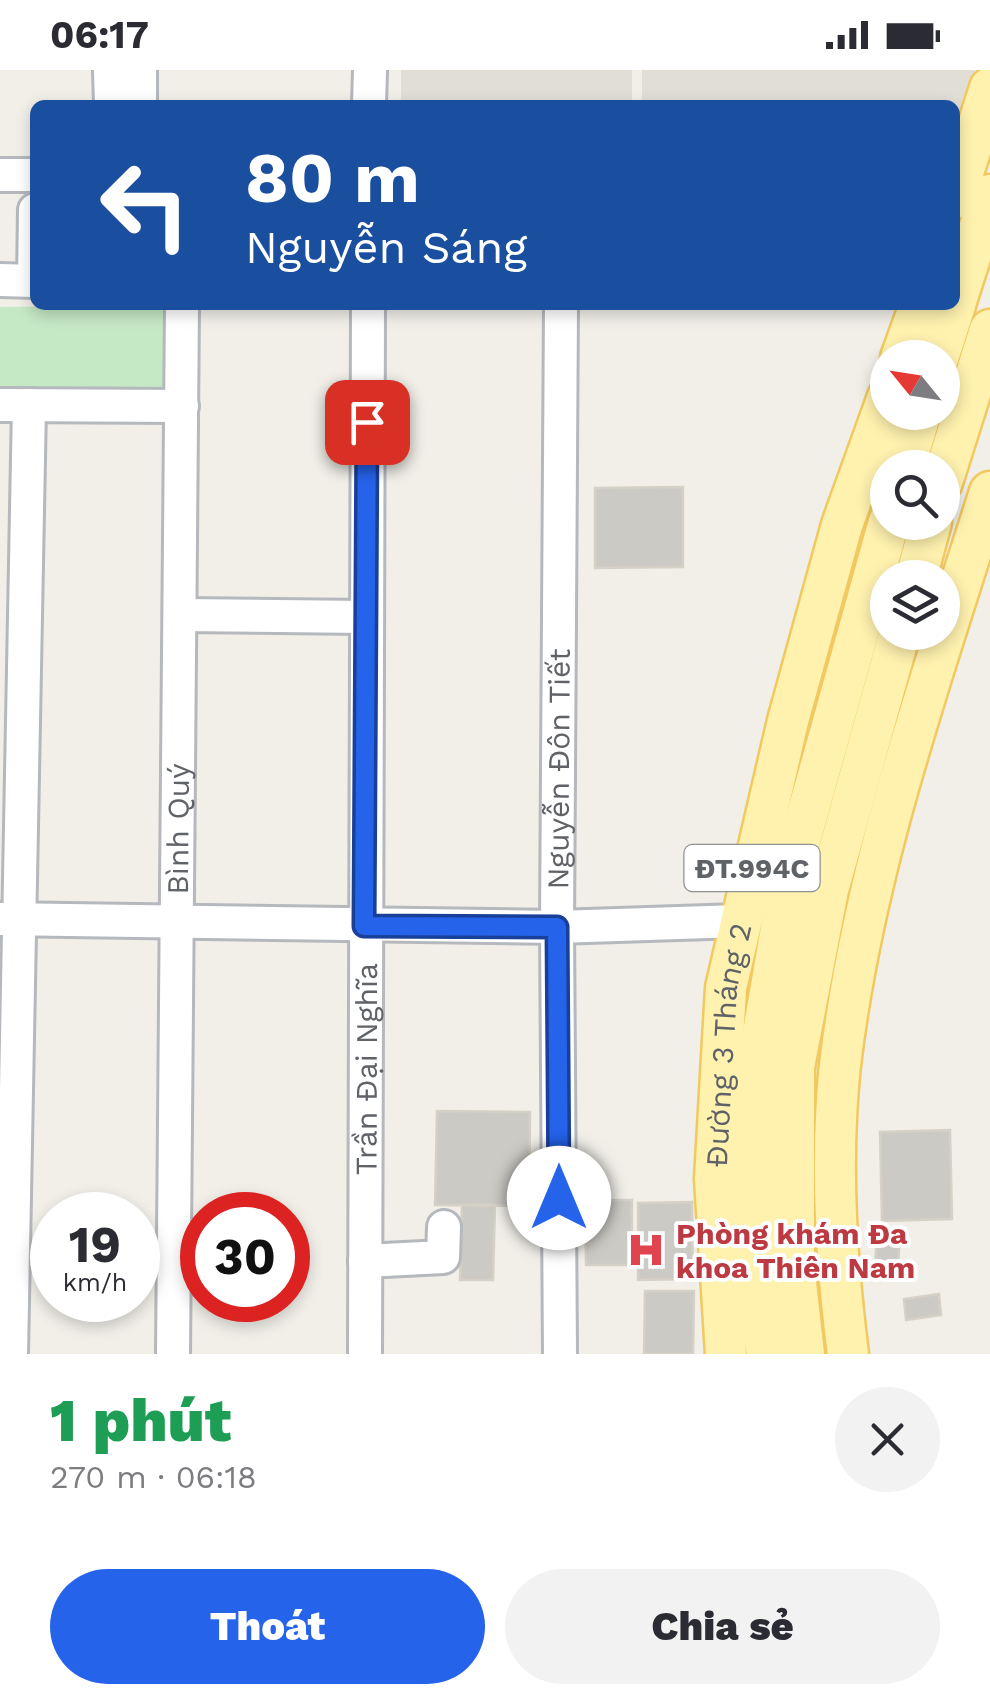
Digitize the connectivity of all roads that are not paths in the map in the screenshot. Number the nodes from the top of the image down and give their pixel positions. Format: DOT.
graph roads {
  1 [pos="110,70"];
  2 [pos="140,70"];
  3 [pos="370,70"];
  4 [pos="990,88"];
  5 [pos="111,100"];
  6 [pos="140,100"];
  7 [pos="369,100"];
  8 [pos="0,174"];
  9 [pos="30,174"];
  10 [pos="960,182"];
  11 [pos="990,195"];
  12 [pos="0,280"];
  13 [pos="30,281"];
  14 [pos="960,283"];
  15 [pos="182,310"];
  16 [pos="368,310"];
  17 [pos="561,310"];
  18 [pos="918,310"];
  19 [pos="952,310"];
  20 [pos="990,330"];
  21 [pos="908,340"];
  22 [pos="943,340"];
  23 [pos="15,405"];
  24 [pos="182,406"];
  25 [pos="876,430"];
  26 [pos="952,450"];
  27 [pos="990,492"];
  28 [pos="884,540"];
  29 [pos="180,616"];
  30 [pos="366,617"];
  31 [pos="895,650"];
  32 [pos="11,744"];
  33 [pos="10,919"];
  34 [pos="177,922"];
  35 [pos="739,922"];
  36 [pos="364,926"];
  37 [pos="557,927"];
  38 [pos="838,1145"];
  39 [pos="794,1148"];
  40 [pos="444,1226"];
  41 [pos="365,1261"];
  42 [pos="791,1352"];
  43 [pos="852,1353"];
  44 [pos="11,1354"];
  45 [pos="173,1354"];
  46 [pos="365,1354"];
  47 [pos="560,1354"];
  48 [pos="726,1354"];
  1 -- 5 [label="street"];
  2 -- 6 [label="street"];
  3 -- 7 [label="street"];
  4 -- 10 [label="main road"];
  8 -- 9 [label="street"];
  11 -- 14 [label="main road"];
  12 -- 13 [label="street"];
  15 -- 24 [label="street, Bình Quý"];
  16 -- 30 [label="street, Trần Đại Nghĩa"];
  17 -- 37 [label="street, Nguyễn Đôn Tiết"];
  18 -- 21 [label="main road"];
  19 -- 22 [label="main road"];
  20 -- 26 [label="main road"];
  23 -- 24 [label="street"];
  23 -- 32 [label="street"];
  24 -- 29 [label="street, Bình Quý"];
  25 -- 35 [label="main road, Đường 3 Tháng 2 / ĐT.994C"];
  27 -- 38 [label="main road"];
  28 -- 42 [label="main road, Đường 3 Tháng 2 / ĐT.994C"];
  29 -- 30 [label="street"];
  29 -- 34 [label="street, Bình Quý"];
  30 -- 36 [label="street, Trần Đại Nghĩa"];
  31 -- 39 [label="main road, ĐT.994C"];
  32 -- 33 [label="street"];
  33 -- 34 [label="street"];
  33 -- 44 [label="street"];
  34 -- 36 [label="street"];
  34 -- 45 [label="street, Bình Quý"];
  35 -- 37 [label="street"];
  35 -- 48 [label="main road, Đường 3 Tháng 2 / ĐT.994C"];
  36 -- 37 [label="street"];
  36 -- 41 [label="street, Trần Đại Nghĩa"];
  37 -- 47 [label="street, Nguyễn Đôn Tiết"];
  38 -- 39 [label="main road"];
  38 -- 43 [label="main road"];
  39 -- 42 [label="main road, ĐT.994C"];
  40 -- 41 [label="street"];
  41 -- 46 [label="street, Trần Đại Nghĩa"];
  42 -- 43 [label="street"];
}
